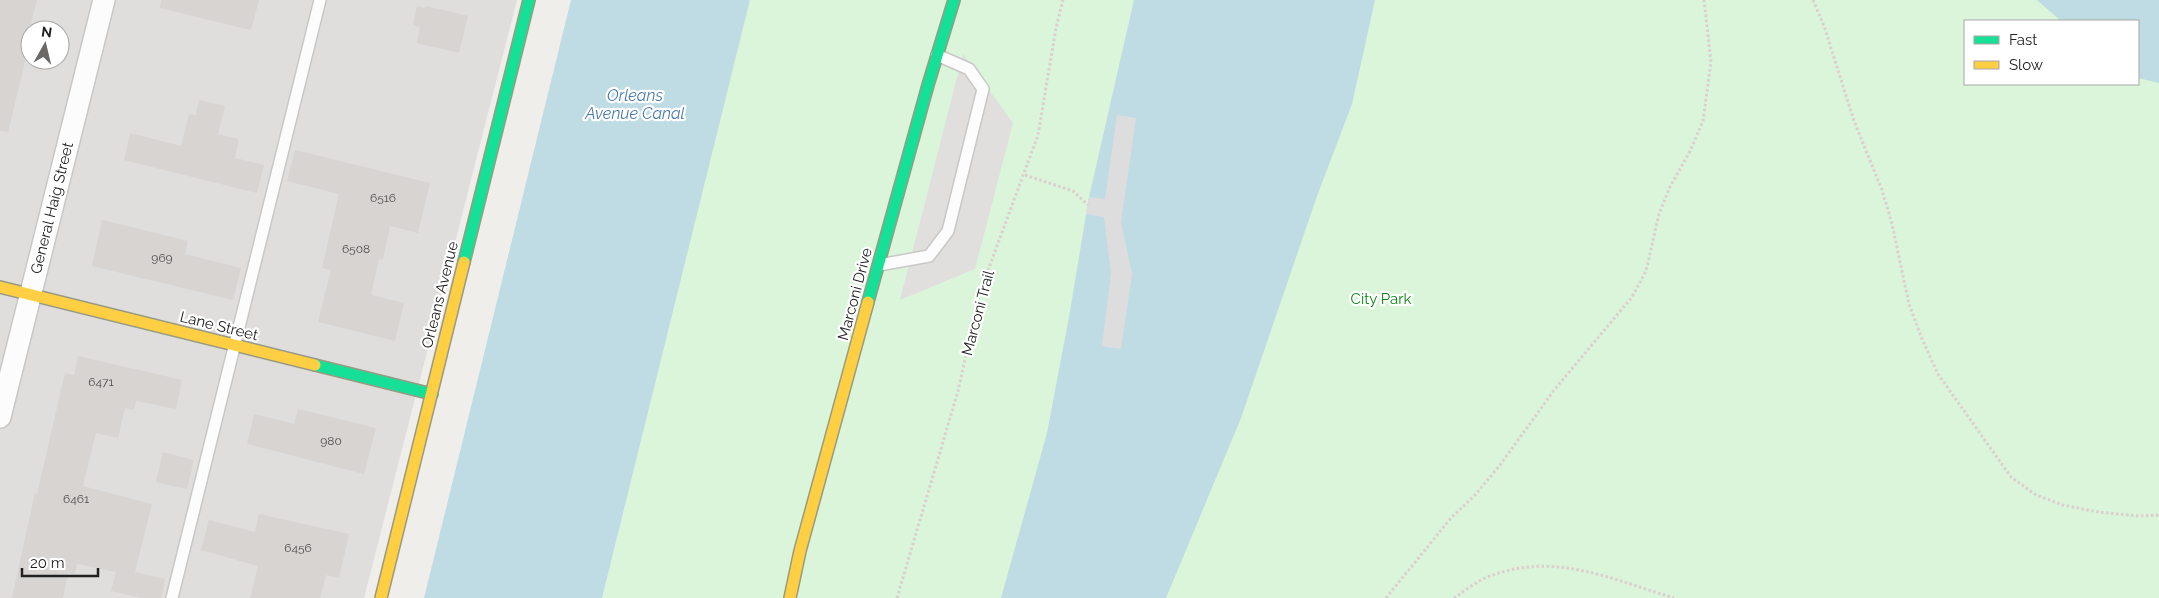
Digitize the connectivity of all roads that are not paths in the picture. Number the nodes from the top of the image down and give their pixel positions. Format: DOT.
graph roads {
  1 [pos="104,0"];
  2 [pos="320,0"];
  3 [pos="529,0"];
  4 [pos="954,0"];
  5 [pos="937,55"];
  6 [pos="879,265"];
  7 [pos="0,287"];
  8 [pos="30,295"];
  9 [pos="235,345"];
  10 [pos="432,394"];
  11 [pos="0,417"];
  12 [pos="172,598"];
  13 [pos="381,598"];
  14 [pos="790,598"];
  1 -- 8 [label="street, General Haig Street"];
  2 -- 9 [label="lane"];
  3 -- 10 [label="street, Orleans Avenue"];
  4 -- 5 [label="street, Marconi Drive"];
  5 -- 6 [label="street, Marconi Drive"];
  5 -- 6 [label="lane"];
  6 -- 14 [label="street, Marconi Drive"];
  7 -- 8 [label="street, Lane Street"];
  8 -- 9 [label="street, Lane Street"];
  8 -- 11 [label="street, General Haig Street"];
  9 -- 10 [label="street, Lane Street"];
  9 -- 12 [label="lane"];
  10 -- 13 [label="street, Orleans Avenue"];
}
